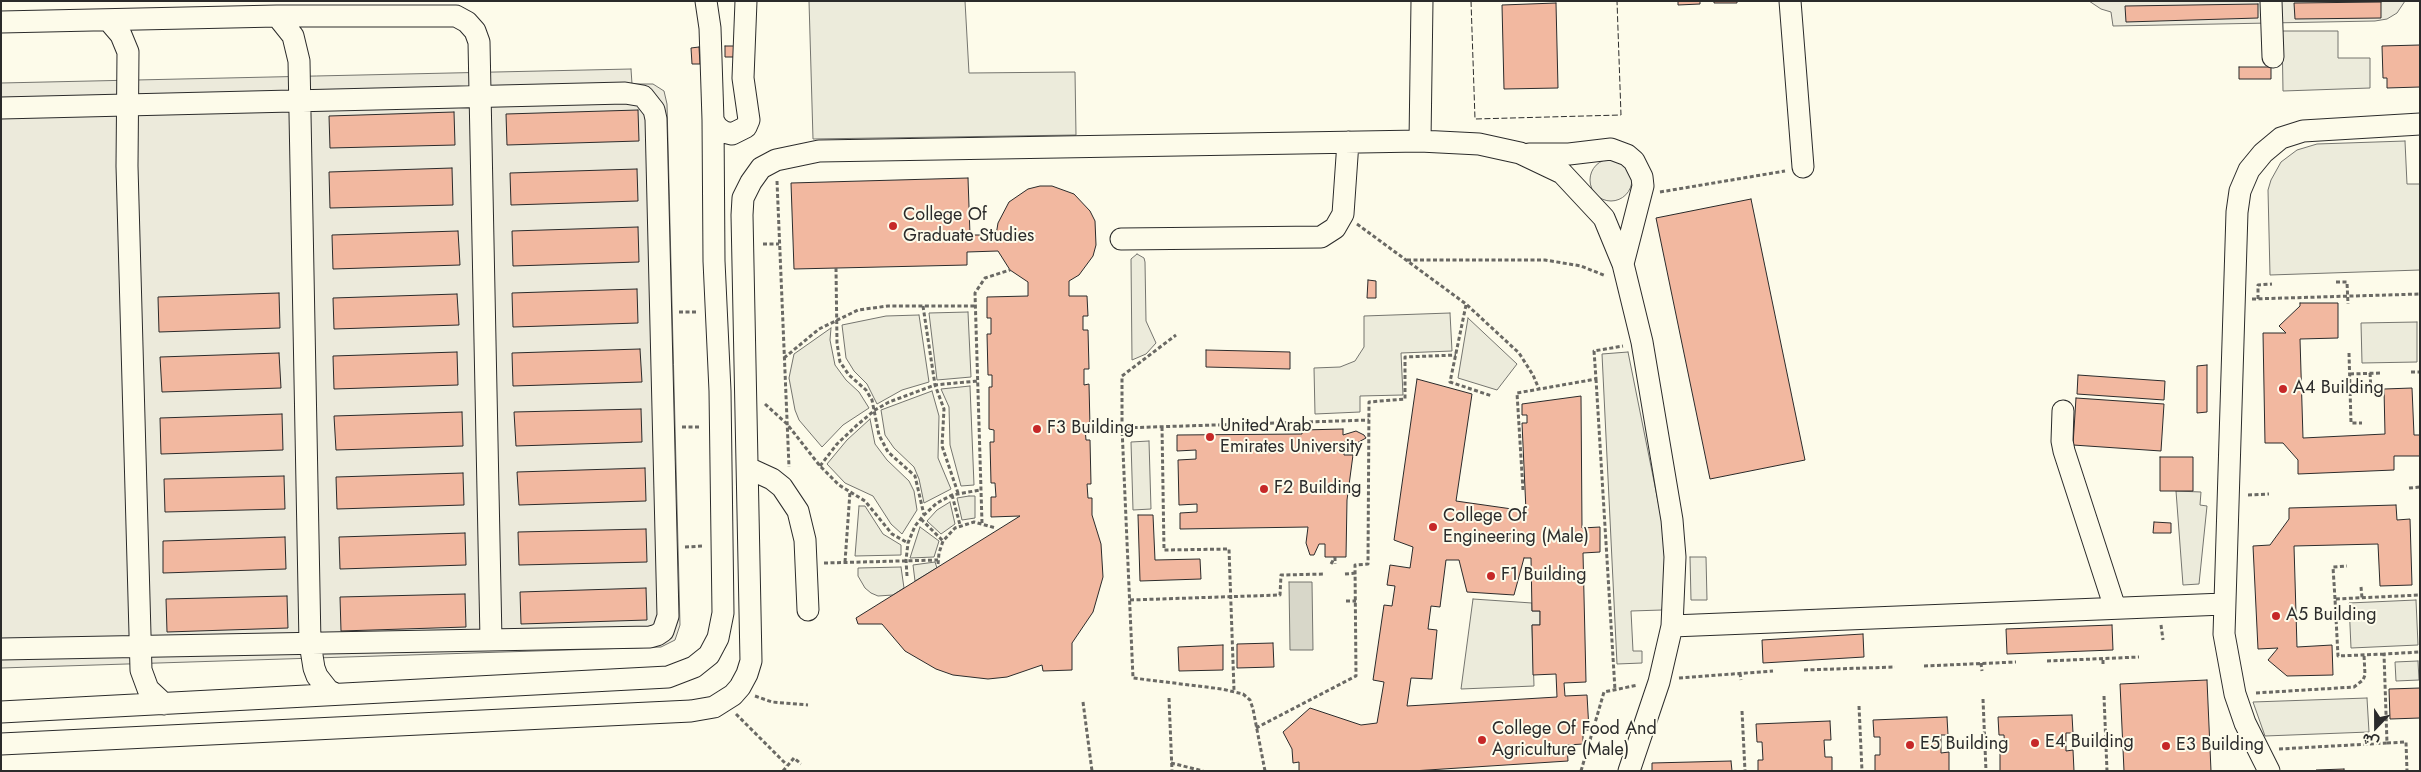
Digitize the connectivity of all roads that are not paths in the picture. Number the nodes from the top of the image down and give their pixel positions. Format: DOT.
graph roads {
  1 [pos="706,1"];
  2 [pos="746,1"];
  3 [pos="1422,1"];
  4 [pos="1790,1"];
  5 [pos="2271,1"];
  6 [pos="277,16"];
  7 [pos="109,21"];
  8 [pos="1,22"];
  9 [pos="2273,57"];
  10 [pos="480,98"];
  11 [pos="300,102"];
  12 [pos="127,105"];
  13 [pos="1,108"];
  14 [pos="713,120"];
  15 [pos="2420,124"];
  16 [pos="1420,141"];
  17 [pos="1348,142"];
  18 [pos="1520,153"];
  19 [pos="1802,168"];
  20 [pos="1121,239"];
  21 [pos="1623,264"];
  22 [pos="2063,411"];
  23 [pos="748,468"];
  24 [pos="2224,604"];
  25 [pos="2115,608"];
  26 [pos="808,610"];
  27 [pos="1672,626"];
  28 [pos="491,640"];
  29 [pos="310,643"];
  30 [pos="140,645"];
  31 [pos="1,649"];
  32 [pos="335,694"];
  33 [pos="164,704"];
  34 [pos="1,712"];
  35 [pos="1,744"];
  36 [pos="1629,771"];
  37 [pos="2269,771"];
  1 -- 14 [label="street"];
  2 -- 14 [label="street"];
  3 -- 16 [label="street"];
  4 -- 19 [label="street"];
  5 -- 9 [label="street"];
  6 -- 7 [label="street"];
  6 -- 10 [label="street"];
  6 -- 11 [label="street"];
  7 -- 8 [label="street"];
  7 -- 12 [label="street"];
  10 -- 11 [label="street"];
  10 -- 28 [label="street"];
  10 -- 28 [label="street"];
  11 -- 12 [label="street"];
  11 -- 29 [label="street"];
  12 -- 13 [label="street"];
  12 -- 30 [label="street"];
  14 -- 32 [label="street"];
  15 -- 24 [label="street"];
  16 -- 17 [label="street"];
  16 -- 18 [label="street"];
  17 -- 20 [label="street"];
  17 -- 23 [label="street"];
  18 -- 21 [label="street"];
  18 -- 21 [label="street"];
  21 -- 27 [label="street"];
  22 -- 25 [label="street"];
  23 -- 26 [label="street"];
  23 -- 35 [label="street"];
  24 -- 25 [label="street"];
  24 -- 37 [label="street"];
  25 -- 27 [label="street"];
  27 -- 36 [label="street"];
  28 -- 29 [label="street"];
  29 -- 30 [label="street"];
  29 -- 32 [label="street"];
  30 -- 31 [label="street"];
  30 -- 33 [label="street"];
  32 -- 33 [label="street"];
  33 -- 34 [label="street"];
}
